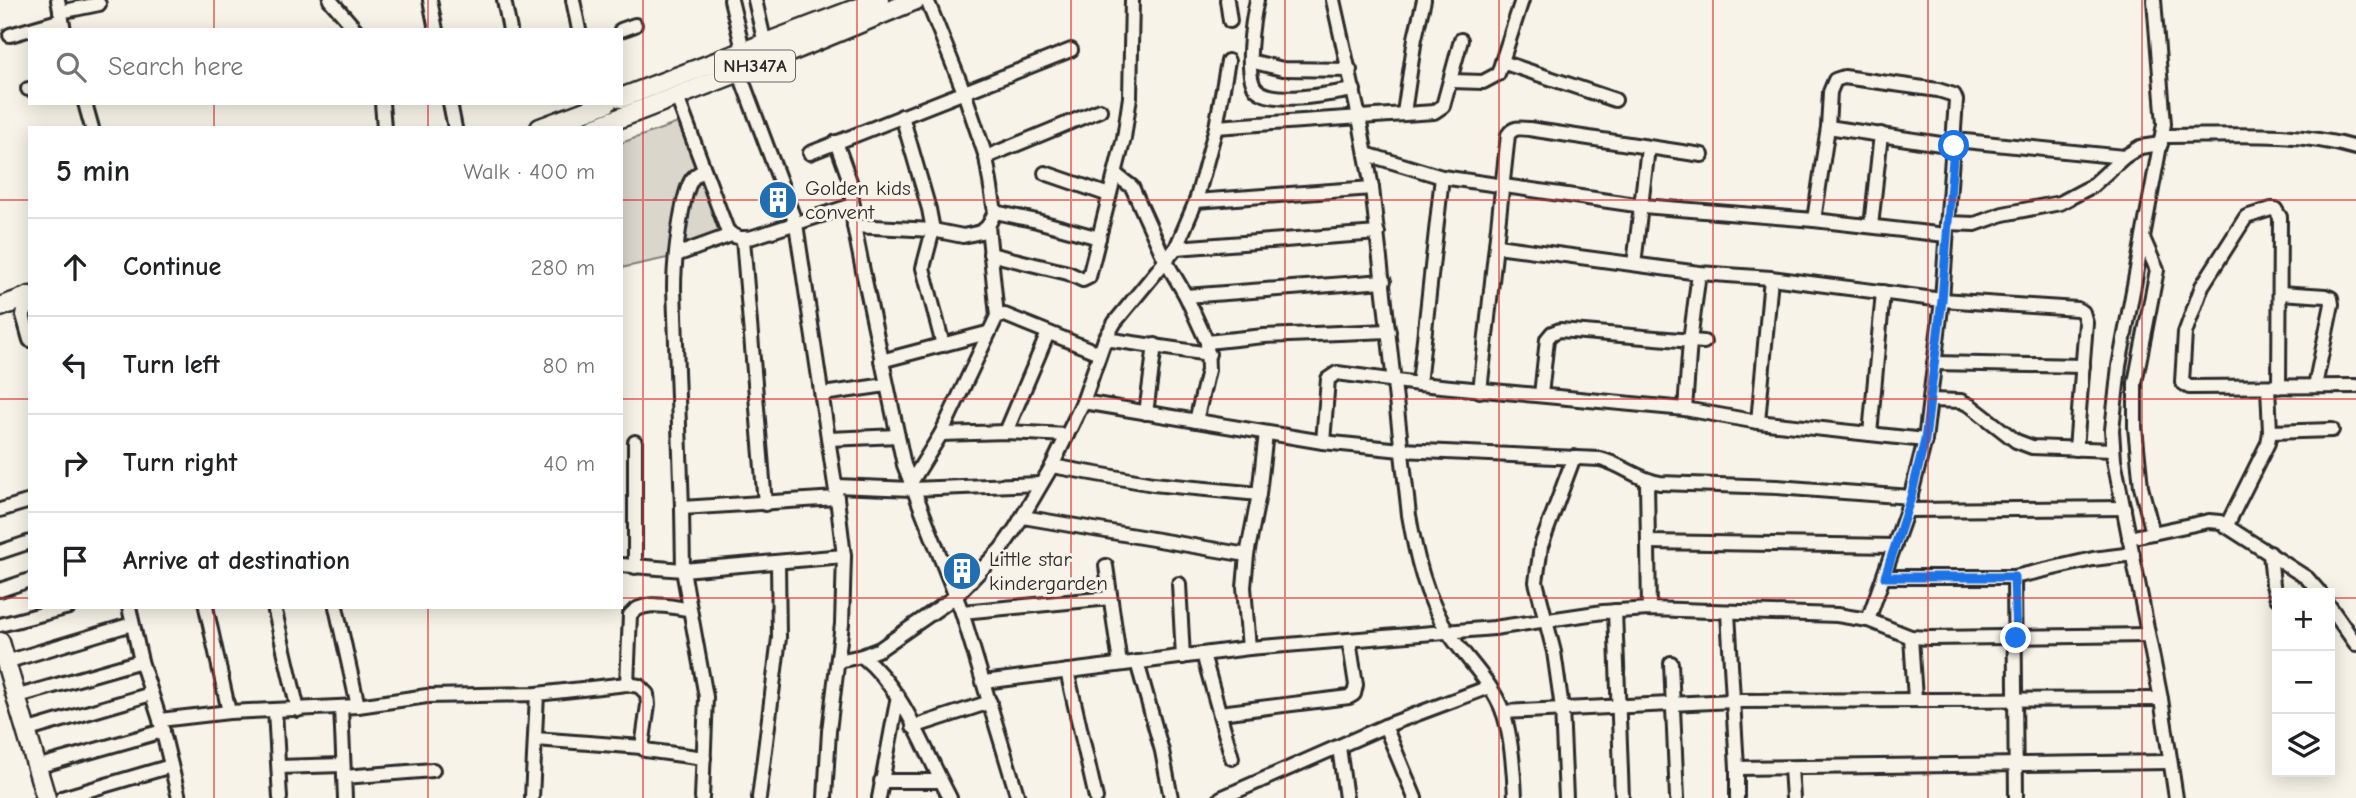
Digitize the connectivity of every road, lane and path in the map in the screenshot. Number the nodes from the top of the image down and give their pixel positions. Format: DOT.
graph roads {
  1 [pos="330,0"];
  2 [pos="430,0"];
  3 [pos="504,0"];
  4 [pos="573,0"];
  5 [pos="731,0"];
  6 [pos="755,0"];
  7 [pos="879,0"];
  8 [pos="916,0"];
  9 [pos="927,0"];
  10 [pos="1132,0"];
  11 [pos="1227,0"];
  12 [pos="1257,0"];
  13 [pos="1333,0"];
  14 [pos="1424,0"];
  15 [pos="1522,0"];
  16 [pos="2154,0"];
  17 [pos="99,4"];
  18 [pos="61,15"];
  19 [pos="1230,21"];
  20 [pos="635,25"];
  21 [pos="354,28"];
  22 [pos="436,28"];
  23 [pos="509,28"];
  24 [pos="579,28"];
  25 [pos="623,29"];
  26 [pos="10,35"];
  27 [pos="1461,40"];
  28 [pos="765,44"];
  29 [pos="1071,50"];
  30 [pos="1228,61"];
  31 [pos="1250,61"];
  32 [pos="1502,62"];
  33 [pos="743,64"];
  34 [pos="1350,70"];
  35 [pos="1451,81"];
  36 [pos="1354,90"];
  37 [pos="964,92"];
  38 [pos="623,97"];
  39 [pos="677,97"];
  40 [pos="1615,100"];
  41 [pos="86,105"];
  42 [pos="382,105"];
  43 [pos="450,105"];
  44 [pos="602,105"];
  45 [pos="1100,110"];
  46 [pos="1404,113"];
  47 [pos="902,116"];
  48 [pos="1359,117"];
  49 [pos="91,126"];
  50 [pos="384,126"];
  51 [pos="455,126"];
  52 [pos="545,126"];
  53 [pos="598,126"];
  54 [pos="1216,127"];
  55 [pos="1828,127"];
  56 [pos="1881,134"];
  57 [pos="2162,140"];
  58 [pos="836,142"];
  59 [pos="1954,143"];
  60 [pos="1648,148"];
  61 [pos="2356,149"];
  62 [pos="810,153"];
  63 [pos="1366,153"];
  64 [pos="1702,155"];
  65 [pos="986,156"];
  66 [pos="2124,157"];
  67 [pos="704,170"];
  68 [pos="1045,173"];
  69 [pos="1115,174"];
  70 [pos="1442,177"];
  71 [pos="1504,185"];
  72 [pos="1372,188"];
  73 [pos="1109,195"];
  74 [pos="1196,201"];
  75 [pos="853,205"];
  76 [pos="1643,206"];
  77 [pos="995,212"];
  78 [pos="1814,220"];
  79 [pos="796,223"];
  80 [pos="855,226"];
  81 [pos="988,226"];
  82 [pos="1871,226"];
  83 [pos="1947,229"];
  84 [pos="933,230"];
  85 [pos="1378,233"];
  86 [pos="737,237"];
  87 [pos="2143,238"];
  88 [pos="1099,239"];
  89 [pos="1497,246"];
  90 [pos="1176,248"];
  91 [pos="990,254"];
  92 [pos="677,255"];
  93 [pos="1165,260"];
  94 [pos="1634,264"];
  95 [pos="1699,273"];
  96 [pos="1771,278"];
  97 [pos="1384,281"];
  98 [pos="1882,292"];
  99 [pos="2280,293"];
  100 [pos="1186,296"];
  101 [pos="28,297"];
  102 [pos="1942,300"];
  103 [pos="0,307"];
  104 [pos="28,308"];
  105 [pos="997,316"];
  106 [pos="1388,331"];
  107 [pos="28,333"];
  108 [pos="987,333"];
  109 [pos="1048,333"];
  110 [pos="1104,339"];
  111 [pos="1690,341"];
  112 [pos="1704,342"];
  113 [pos="943,345"];
  114 [pos="1154,345"];
  115 [pos="1208,348"];
  116 [pos="1099,353"];
  117 [pos="881,361"];
  118 [pos="1934,363"];
  119 [pos="2083,366"];
  120 [pos="1393,381"];
  121 [pos="1419,384"];
  122 [pos="886,385"];
  123 [pos="2315,386"];
  124 [pos="2356,386"];
  125 [pos="2274,387"];
  126 [pos="1480,391"];
  127 [pos="823,394"];
  128 [pos="1541,395"];
  129 [pos="1930,400"];
  130 [pos="1083,401"];
  131 [pos="1685,409"];
  132 [pos="1146,413"];
  133 [pos="1196,421"];
  134 [pos="1758,422"];
  135 [pos="2332,430"];
  136 [pos="1006,432"];
  137 [pos="2270,432"];
  138 [pos="1266,433"];
  139 [pos="941,434"];
  140 [pos="1870,434"];
  141 [pos="1067,435"];
  142 [pos="898,436"];
  143 [pos="829,439"];
  144 [pos="1925,440"];
  145 [pos="635,442"];
  146 [pos="1323,442"];
  147 [pos="2076,449"];
  148 [pos="1401,450"];
  149 [pos="2113,450"];
  150 [pos="1574,457"];
  151 [pos="1052,467"];
  152 [pos="1647,481"];
  153 [pos="1040,484"];
  154 [pos="911,486"];
  155 [pos="836,492"];
  156 [pos="1259,494"];
  157 [pos="28,502"];
  158 [pos="1909,503"];
  159 [pos="765,504"];
  160 [pos="682,508"];
  161 [pos="2124,508"];
  162 [pos="0,510"];
  163 [pos="1023,517"];
  164 [pos="2227,524"];
  165 [pos="2153,533"];
  166 [pos="2129,538"];
  167 [pos="1648,542"];
  168 [pos="28,543"];
  169 [pos="1895,546"];
  170 [pos="0,552"];
  171 [pos="2270,553"];
  172 [pos="2133,554"];
  173 [pos="1247,555"];
  174 [pos="844,556"];
  175 [pos="778,563"];
  176 [pos="623,565"];
  177 [pos="1107,566"];
  178 [pos="635,567"];
  179 [pos="682,570"];
  180 [pos="1885,577"];
  181 [pos="2014,577"];
  182 [pos="28,580"];
  183 [pos="1179,584"];
  184 [pos="1,587"];
  185 [pos="2274,588"];
  186 [pos="2316,588"];
  187 [pos="956,596"];
  188 [pos="1111,598"];
  189 [pos="61,609"];
  190 [pos="129,609"];
  191 [pos="206,609"];
  192 [pos="274,609"];
  193 [pos="336,609"];
  194 [pos="688,609"];
  195 [pos="1649,609"];
  196 [pos="1615,611"];
  197 [pos="962,612"];
  198 [pos="1728,613"];
  199 [pos="2335,614"];
  200 [pos="1547,620"];
  201 [pos="1868,620"];
  202 [pos="132,624"];
  203 [pos="0,625"];
  204 [pos="1447,631"];
  205 [pos="2148,635"];
  206 [pos="1911,637"];
  207 [pos="2016,638"];
  208 [pos="1349,640"];
  209 [pos="0,642"];
  210 [pos="2356,644"];
  211 [pos="1249,648"];
  212 [pos="1203,654"];
  213 [pos="862,656"];
  214 [pos="1183,657"];
  215 [pos="141,661"];
  216 [pos="838,661"];
  217 [pos="1137,662"];
  218 [pos="1671,663"];
  219 [pos="1120,664"];
  220 [pos="3,670"];
  221 [pos="1067,671"];
  222 [pos="984,682"];
  223 [pos="627,684"];
  224 [pos="1489,687"];
  225 [pos="151,694"];
  226 [pos="537,694"];
  227 [pos="898,696"];
  228 [pos="15,697"];
  229 [pos="1915,699"];
  230 [pos="2017,699"];
  231 [pos="2161,699"];
  232 [pos="1733,701"];
  233 [pos="990,702"];
  234 [pos="1673,704"];
  235 [pos="358,706"];
  236 [pos="341,707"];
  237 [pos="1618,707"];
  238 [pos="1562,708"];
  239 [pos="275,710"];
  240 [pos="298,710"];
  241 [pos="229,712"];
  242 [pos="1503,712"];
  243 [pos="1220,713"];
  244 [pos="161,726"];
  245 [pos="1385,726"];
  246 [pos="913,727"];
  247 [pos="25,731"];
  248 [pos="535,739"];
  249 [pos="642,747"];
  250 [pos="1339,747"];
  251 [pos="704,758"];
  252 [pos="1232,758"];
  253 [pos="2169,762"];
  254 [pos="171,765"];
  255 [pos="2017,766"];
  256 [pos="36,767"];
  257 [pos="279,767"];
  258 [pos="1737,768"];
  259 [pos="1791,768"];
  260 [pos="433,770"];
  261 [pos="343,771"];
  262 [pos="881,781"];
  263 [pos="941,781"];
  264 [pos="1240,795"];
  265 [pos="37,798"];
  266 [pos="46,798"];
  267 [pos="62,798"];
  268 [pos="179,798"];
  269 [pos="280,798"];
  270 [pos="345,798"];
  271 [pos="532,798"];
  272 [pos="702,798"];
  273 [pos="759,798"];
  274 [pos="825,798"];
  275 [pos="879,798"];
  276 [pos="950,798"];
  277 [pos="1018,798"];
  278 [pos="1096,798"];
  279 [pos="1171,798"];
  280 [pos="1220,798"];
  281 [pos="1346,798"];
  282 [pos="1415,798"];
  283 [pos="1515,798"];
  284 [pos="1566,798"];
  285 [pos="1622,798"];
  286 [pos="1677,798"];
  287 [pos="1737,798"];
  288 [pos="1793,798"];
  289 [pos="2016,798"];
  290 [pos="2176,798"];
  1 -- 21 [label="street"];
  2 -- 22 [label="street"];
  3 -- 23 [label="street"];
  4 -- 24 [label="street"];
  5 -- 33 [label="street"];
  6 -- 28 [label="street"];
  7 -- 28 [label="highway, NH347A"];
  8 -- 33 [label="highway, NH347A"];
  9 -- 37 [label="street"];
  10 -- 69 [label="street"];
  11 -- 19 [label="street"];
  12 -- 31 [label="street"];
  13 -- 34 [label="street"];
  14 -- 46 [label="street"];
  15 -- 32 [label="street"];
  16 -- 57 [label="street"];
  17 -- 18 [label="street"];
  18 -- 26 [label="street"];
  20 -- 25 [label="street"];
  27 -- 35 [label="street"];
  28 -- 33 [label="highway, NH347A"];
  29 -- 37 [label="street"];
  30 -- 54 [label="street"];
  31 -- 34 [label="street"];
  31 -- 36 [label="street"];
  32 -- 35 [label="street"];
  32 -- 40 [label="street"];
  33 -- 38 [label="highway, NH347A"];
  33 -- 39 [label="highway, NH347A"];
  33 -- 79 [label="street"];
  34 -- 36 [label="street"];
  35 -- 46 [label="street"];
  36 -- 48 [label="street"];
  37 -- 47 [label="street"];
  37 -- 65 [label="street"];
  39 -- 53 [label="highway, NH347A"];
  39 -- 67 [label="street"];
  41 -- 49 [label="street"];
  42 -- 50 [label="street"];
  43 -- 51 [label="street"];
  44 -- 52 [label="highway"];
  45 -- 65 [label="street"];
  46 -- 48 [label="street"];
  47 -- 58 [label="street"];
  47 -- 84 [label="street"];
  48 -- 54 [label="street"];
  48 -- 63 [label="street"];
  54 -- 74 [label="street"];
  55 -- 56 [label="street"];
  55 -- 59 [label="street"];
  55 -- 78 [label="street"];
  56 -- 59 [label="street"];
  56 -- 82 [label="street"];
  57 -- 61 [label="street"];
  57 -- 66 [label="street"];
  57 -- 87 [label="street"];
  58 -- 62 [label="street"];
  58 -- 75 [label="street"];
  59 -- 66 [label="street"];
  59 -- 83 [label="street"];
  60 -- 64 [label="street"];
  60 -- 71 [label="street"];
  60 -- 76 [label="street"];
  63 -- 70 [label="street"];
  63 -- 72 [label="street"];
  65 -- 77 [label="street"];
  66 -- 83 [label="street"];
  67 -- 86 [label="street"];
  67 -- 92 [label="street"];
  68 -- 73 [label="street"];
  69 -- 73 [label="street"];
  69 -- 93 [label="street"];
  70 -- 71 [label="street"];
  70 -- 121 [label="street"];
  71 -- 76 [label="street"];
  71 -- 89 [label="street"];
  72 -- 74 [label="street"];
  72 -- 85 [label="street"];
  73 -- 88 [label="street"];
  74 -- 90 [label="street"];
  75 -- 79 [label="street"];
  75 -- 80 [label="street"];
  76 -- 78 [label="street"];
  76 -- 94 [label="street"];
  77 -- 81 [label="street"];
  77 -- 88 [label="street"];
  78 -- 82 [label="street"];
  79 -- 86 [label="street"];
  79 -- 127 [label="street"];
  80 -- 84 [label="street"];
  80 -- 117 [label="street"];
  81 -- 84 [label="street"];
  81 -- 91 [label="street"];
  82 -- 83 [label="street"];
  83 -- 102 [label="street"];
  84 -- 113 [label="street"];
  85 -- 90 [label="street"];
  85 -- 97 [label="street"];
  86 -- 92 [label="street"];
  86 -- 159 [label="street"];
  87 -- 149 [label="street"];
  87 -- 165 [label="street"];
  88 -- 91 [label="street"];
  89 -- 94 [label="street"];
  89 -- 126 [label="street"];
  90 -- 93 [label="street"];
  91 -- 105 [label="street"];
  92 -- 160 [label="street"];
  93 -- 100 [label="street"];
  93 -- 110 [label="street"];
  94 -- 95 [label="street"];
  95 -- 96 [label="street"];
  95 -- 111 [label="street"];
  96 -- 98 [label="street"];
  96 -- 134 [label="street"];
  97 -- 100 [label="street"];
  97 -- 106 [label="street"];
  98 -- 102 [label="street"];
  98 -- 140 [label="street"];
  99 -- 123 [label="street"];
  99 -- 125 [label="street"];
  99 -- 125 [label="street"];
  100 -- 115 [label="street"];
  101 -- 103 [label="highway"];
  102 -- 118 [label="street"];
  102 -- 119 [label="street"];
  104 -- 107 [label="street"];
  105 -- 108 [label="street"];
  105 -- 109 [label="street"];
  106 -- 115 [label="street"];
  106 -- 120 [label="street"];
  108 -- 113 [label="street"];
  108 -- 139 [label="street"];
  109 -- 116 [label="street"];
  109 -- 136 [label="street"];
  110 -- 114 [label="street"];
  110 -- 116 [label="street"];
  111 -- 112 [label="street"];
  111 -- 128 [label="street"];
  111 -- 131 [label="street"];
  113 -- 117 [label="street"];
  114 -- 115 [label="street"];
  114 -- 132 [label="street"];
  115 -- 133 [label="street"];
  116 -- 130 [label="street"];
  117 -- 122 [label="street"];
  118 -- 119 [label="street"];
  118 -- 129 [label="street"];
  119 -- 147 [label="street"];
  120 -- 121 [label="street"];
  120 -- 146 [label="street"];
  120 -- 148 [label="street"];
  121 -- 126 [label="street"];
  122 -- 127 [label="street"];
  122 -- 142 [label="street"];
  123 -- 124 [label="street"];
  123 -- 125 [label="street"];
  125 -- 137 [label="street"];
  126 -- 128 [label="street"];
  127 -- 143 [label="street"];
  128 -- 131 [label="street"];
  129 -- 144 [label="street"];
  129 -- 147 [label="street"];
  130 -- 132 [label="street"];
  130 -- 141 [label="street"];
  131 -- 134 [label="street"];
  132 -- 133 [label="street"];
  133 -- 138 [label="street"];
  134 -- 140 [label="street"];
  135 -- 137 [label="street"];
  136 -- 139 [label="street"];
  136 -- 141 [label="street"];
  137 -- 164 [label="street"];
  138 -- 146 [label="street"];
  138 -- 156 [label="street"];
  139 -- 154 [label="street"];
  140 -- 144 [label="street"];
  141 -- 151 [label="street"];
  142 -- 143 [label="street"];
  142 -- 154 [label="street"];
  143 -- 155 [label="street"];
  144 -- 158 [label="street"];
  145 -- 178 [label="street"];
  146 -- 148 [label="street"];
  147 -- 149 [label="street"];
  148 -- 150 [label="street"];
  148 -- 204 [label="street"];
  149 -- 161 [label="street"];
  150 -- 152 [label="street"];
  150 -- 200 [label="street"];
  151 -- 153 [label="street"];
  151 -- 156 [label="street"];
  152 -- 158 [label="street"];
  152 -- 167 [label="street"];
  153 -- 154 [label="street"];
  153 -- 163 [label="street"];
  154 -- 155 [label="street"];
  154 -- 187 [label="street"];
  155 -- 159 [label="street"];
  155 -- 174 [label="street"];
  156 -- 173 [label="street"];
  157 -- 162 [label="street"];
  158 -- 161 [label="street"];
  158 -- 169 [label="street"];
  159 -- 160 [label="street"];
  160 -- 179 [label="street"];
  161 -- 166 [label="street"];
  163 -- 173 [label="street"];
  163 -- 187 [label="street"];
  164 -- 165 [label="street"];
  164 -- 171 [label="street"];
  165 -- 166 [label="street"];
  166 -- 172 [label="street"];
  167 -- 169 [label="street"];
  167 -- 195 [label="street"];
  168 -- 170 [label="street"];
  169 -- 180 [label="street"];
  171 -- 185 [label="street"];
  171 -- 186 [label="street"];
  172 -- 181 [label="street"];
  172 -- 205 [label="street"];
  173 -- 211 [label="street"];
  174 -- 175 [label="street"];
  174 -- 216 [label="street"];
  175 -- 179 [label="street"];
  175 -- 273 [label="street"];
  176 -- 178 [label="street"];
  177 -- 188 [label="street"];
  178 -- 179 [label="street"];
  179 -- 194 [label="street"];
  180 -- 181 [label="street"];
  180 -- 201 [label="street"];
  181 -- 207 [label="street"];
  182 -- 184 [label="street"];
  183 -- 214 [label="street"];
  187 -- 197 [label="street"];
  187 -- 213 [label="street"];
  188 -- 197 [label="street"];
  188 -- 219 [label="street"];
  189 -- 203 [label="street"];
  190 -- 202 [label="street"];
  191 -- 241 [label="street"];
  192 -- 240 [label="street"];
  193 -- 235 [label="street"];
  194 -- 223 [label="street"];
  194 -- 251 [label="street"];
  195 -- 196 [label="street"];
  195 -- 198 [label="street"];
  196 -- 200 [label="street"];
  196 -- 237 [label="street"];
  197 -- 222 [label="street"];
  198 -- 201 [label="street"];
  198 -- 232 [label="street"];
  199 -- 210 [label="street"];
  200 -- 204 [label="street"];
  200 -- 238 [label="street"];
  201 -- 206 [label="street"];
  202 -- 215 [label="street"];
  202 -- 220 [label="street"];
  204 -- 208 [label="street"];
  204 -- 224 [label="street"];
  205 -- 207 [label="street"];
  205 -- 231 [label="street"];
  206 -- 207 [label="street"];
  206 -- 229 [label="street"];
  207 -- 230 [label="street"];
  208 -- 211 [label="street"];
  208 -- 243 [label="street"];
  209 -- 220 [label="highway"];
  211 -- 212 [label="street"];
  212 -- 214 [label="street"];
  212 -- 243 [label="street"];
  213 -- 216 [label="street"];
  213 -- 227 [label="street"];
  214 -- 217 [label="street"];
  215 -- 225 [label="street"];
  215 -- 228 [label="street"];
  216 -- 274 [label="street"];
  217 -- 219 [label="street"];
  217 -- 279 [label="street"];
  218 -- 234 [label="street"];
  219 -- 221 [label="street"];
  220 -- 228 [label="highway"];
  220 -- 265 [label="highway"];
  221 -- 222 [label="street"];
  221 -- 278 [label="street"];
  222 -- 233 [label="street"];
  223 -- 226 [label="street"];
  223 -- 249 [label="street"];
  224 -- 242 [label="street"];
  224 -- 245 [label="street"];
  225 -- 244 [label="street"];
  225 -- 247 [label="street"];
  226 -- 235 [label="street"];
  226 -- 248 [label="street"];
  227 -- 246 [label="street"];
  227 -- 262 [label="street"];
  228 -- 247 [label="highway"];
  229 -- 230 [label="street"];
  229 -- 232 [label="street"];
  230 -- 231 [label="street"];
  230 -- 255 [label="street"];
  231 -- 253 [label="street"];
  232 -- 234 [label="street"];
  232 -- 258 [label="street"];
  233 -- 246 [label="street"];
  233 -- 277 [label="street"];
  234 -- 237 [label="street"];
  234 -- 286 [label="street"];
  235 -- 236 [label="street"];
  236 -- 240 [label="street"];
  236 -- 261 [label="street"];
  237 -- 238 [label="street"];
  237 -- 285 [label="street"];
  238 -- 242 [label="street"];
  238 -- 284 [label="street"];
  239 -- 240 [label="street"];
  239 -- 241 [label="street"];
  239 -- 257 [label="street"];
  241 -- 244 [label="street"];
  242 -- 283 [label="street"];
  243 -- 252 [label="street"];
  244 -- 254 [label="street"];
  244 -- 256 [label="street"];
  245 -- 250 [label="street"];
  245 -- 282 [label="street"];
  246 -- 263 [label="street"];
  247 -- 256 [label="highway"];
  248 -- 249 [label="street"];
  248 -- 271 [label="street"];
  249 -- 251 [label="street"];
  250 -- 264 [label="street"];
  250 -- 281 [label="street"];
  251 -- 272 [label="street"];
  253 -- 255 [label="street"];
  253 -- 290 [label="street"];
  254 -- 267 [label="street"];
  254 -- 268 [label="street"];
  255 -- 259 [label="street"];
  255 -- 289 [label="street"];
  256 -- 266 [label="highway"];
  257 -- 261 [label="street"];
  257 -- 269 [label="street"];
  258 -- 259 [label="street"];
  258 -- 287 [label="street"];
  259 -- 288 [label="street"];
  260 -- 261 [label="street"];
  261 -- 270 [label="street"];
  262 -- 263 [label="street"];
  262 -- 275 [label="street"];
  263 -- 276 [label="street"];
  264 -- 280 [label="street"];
}
